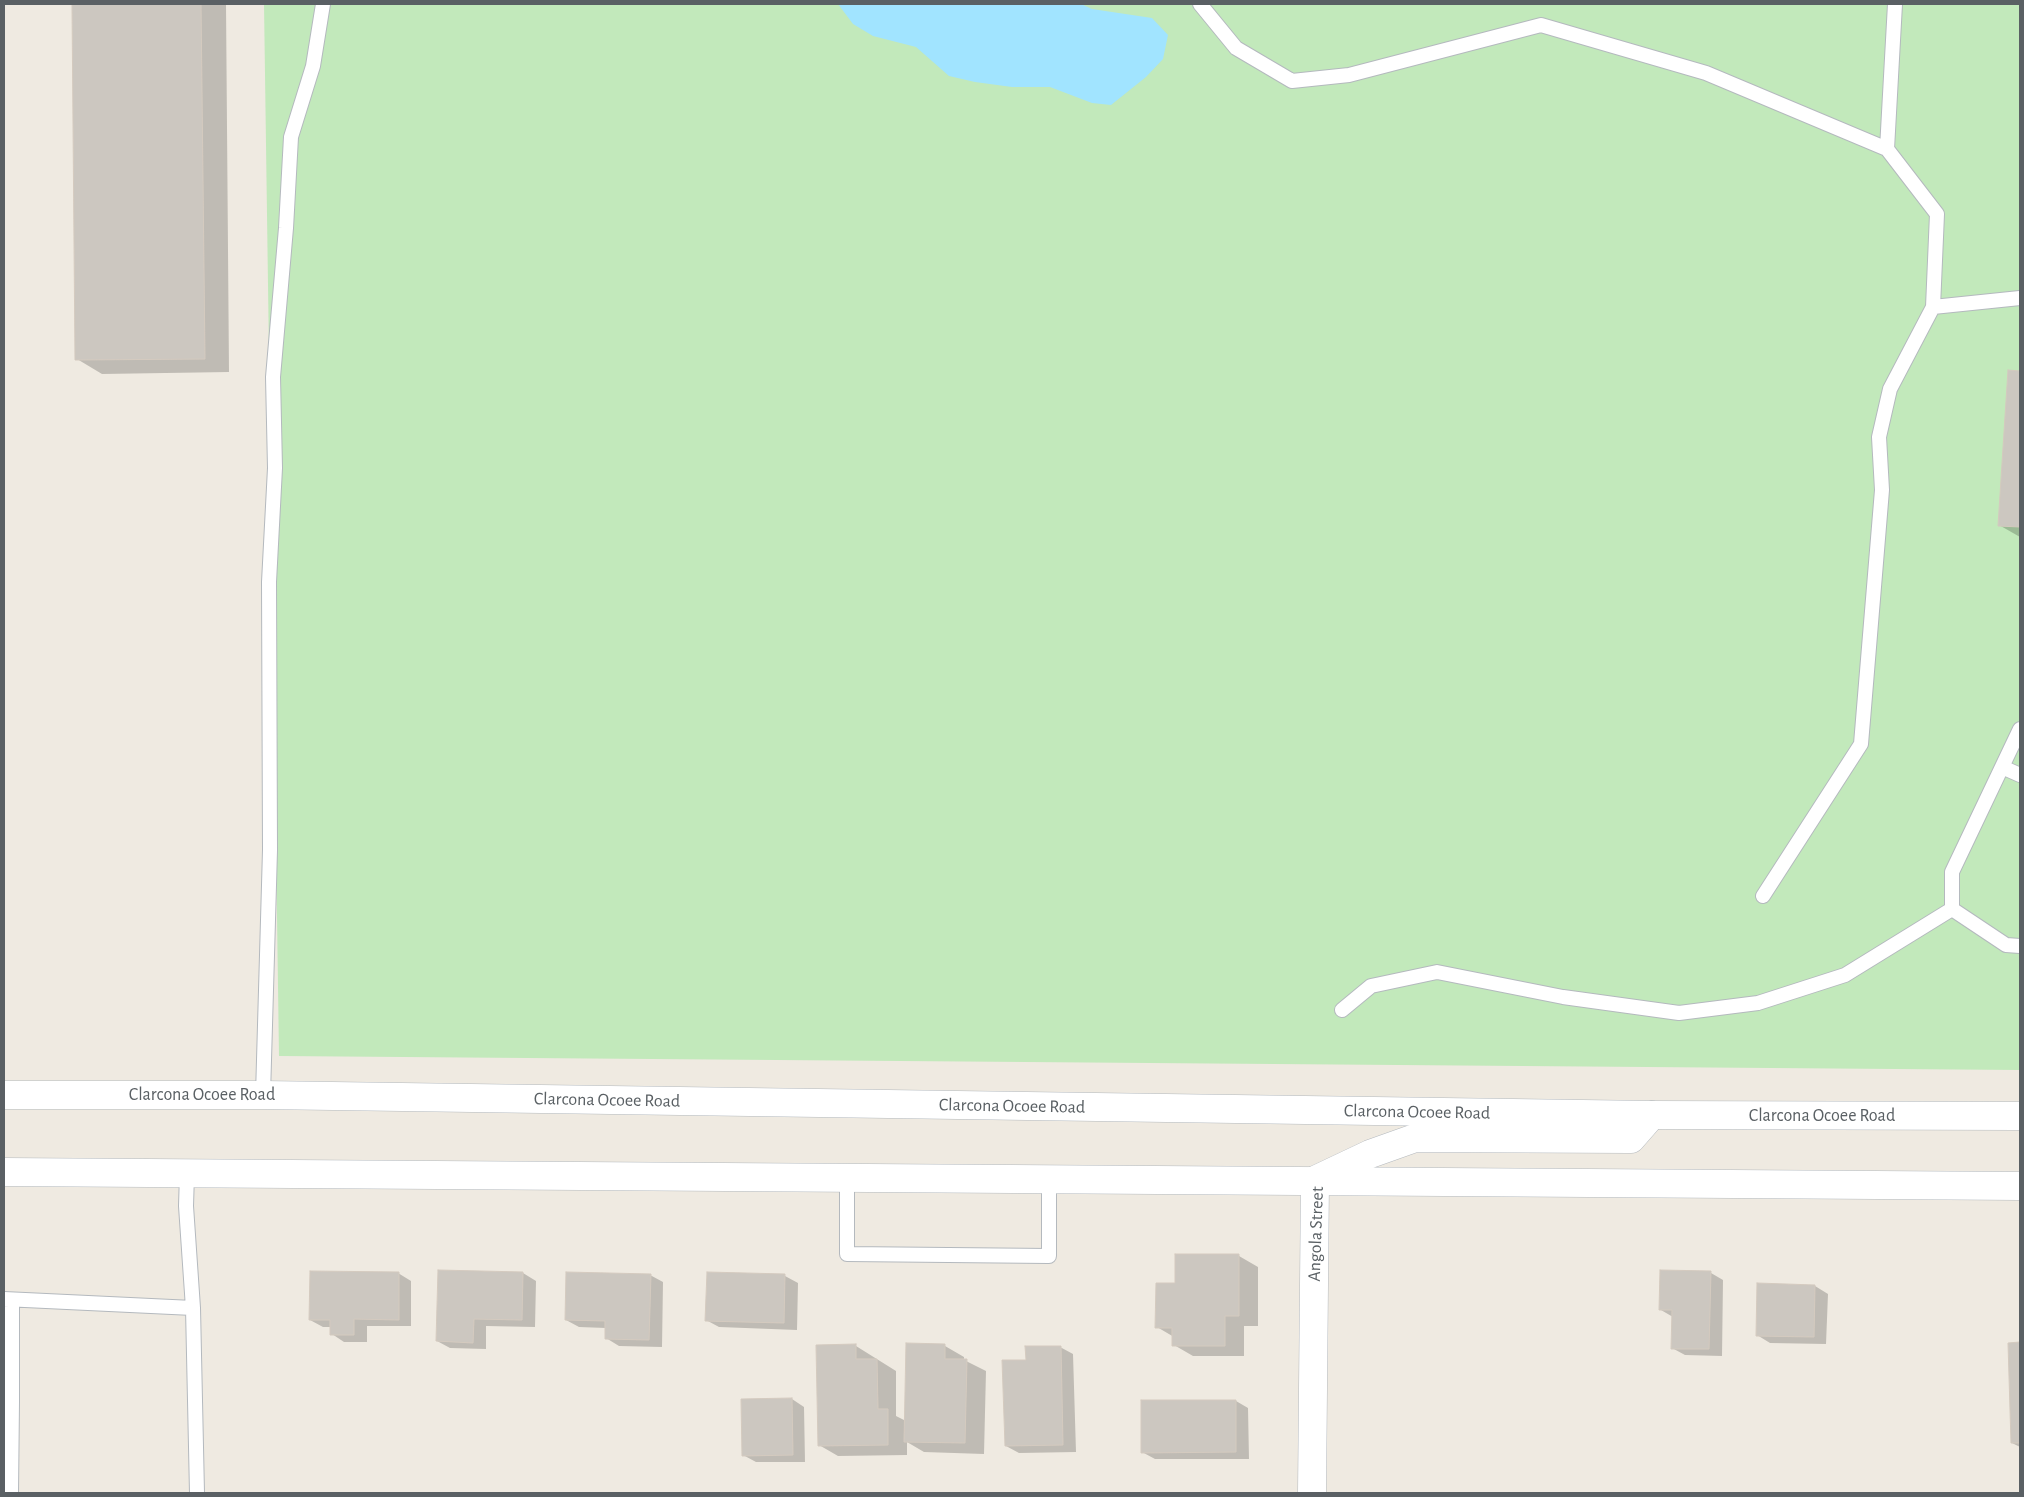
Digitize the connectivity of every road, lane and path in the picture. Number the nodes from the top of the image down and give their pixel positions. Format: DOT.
graph roads {
  1 [pos="323,4"];
  2 [pos="1200,4"];
  3 [pos="1895,4"];
  4 [pos="1887,149"];
  5 [pos="2020,298"];
  6 [pos="1933,307"];
  7 [pos="2020,729"];
  8 [pos="2002,767"];
  9 [pos="2020,775"];
  10 [pos="1763,896"];
  11 [pos="1952,909"];
  12 [pos="2020,946"];
  13 [pos="1342,1010"];
  14 [pos="4,1095"];
  15 [pos="263,1095"];
  16 [pos="1652,1115"];
  17 [pos="2020,1116"];
  18 [pos="4,1172"];
  19 [pos="187,1174"];
  20 [pos="847,1177"];
  21 [pos="1049,1178"];
  22 [pos="1315,1180"];
  23 [pos="2020,1186"];
  24 [pos="8,1300"];
  25 [pos="193,1308"];
  26 [pos="8,1402"];
  27 [pos="11,1493"];
  28 [pos="197,1493"];
  29 [pos="1312,1493"];
  1 -- 15 [label="lane"];
  2 -- 4 [label="lane"];
  3 -- 4 [label="lane"];
  4 -- 6 [label="lane"];
  5 -- 6 [label="lane"];
  6 -- 10 [label="lane"];
  7 -- 8 [label="lane"];
  8 -- 9 [label="lane"];
  8 -- 11 [label="lane"];
  11 -- 12 [label="lane"];
  11 -- 13 [label="lane"];
  14 -- 15 [label="street, Clarcona Ocoee Road"];
  15 -- 16 [label="street, Clarcona Ocoee Road"];
  16 -- 17 [label="street, Clarcona Ocoee Road"];
  16 -- 22 [label="street, Angola Street"];
  18 -- 19 [label="street"];
  19 -- 20 [label="street"];
  19 -- 25 [label="lane"];
  20 -- 21 [label="street"];
  20 -- 21 [label="lane"];
  21 -- 22 [label="street"];
  22 -- 23 [label="street"];
  22 -- 29 [label="street, Angola Street"];
  24 -- 25 [label="lane"];
  24 -- 26 [label="lane"];
  25 -- 28 [label="lane"];
  26 -- 27 [label="lane"];
}
